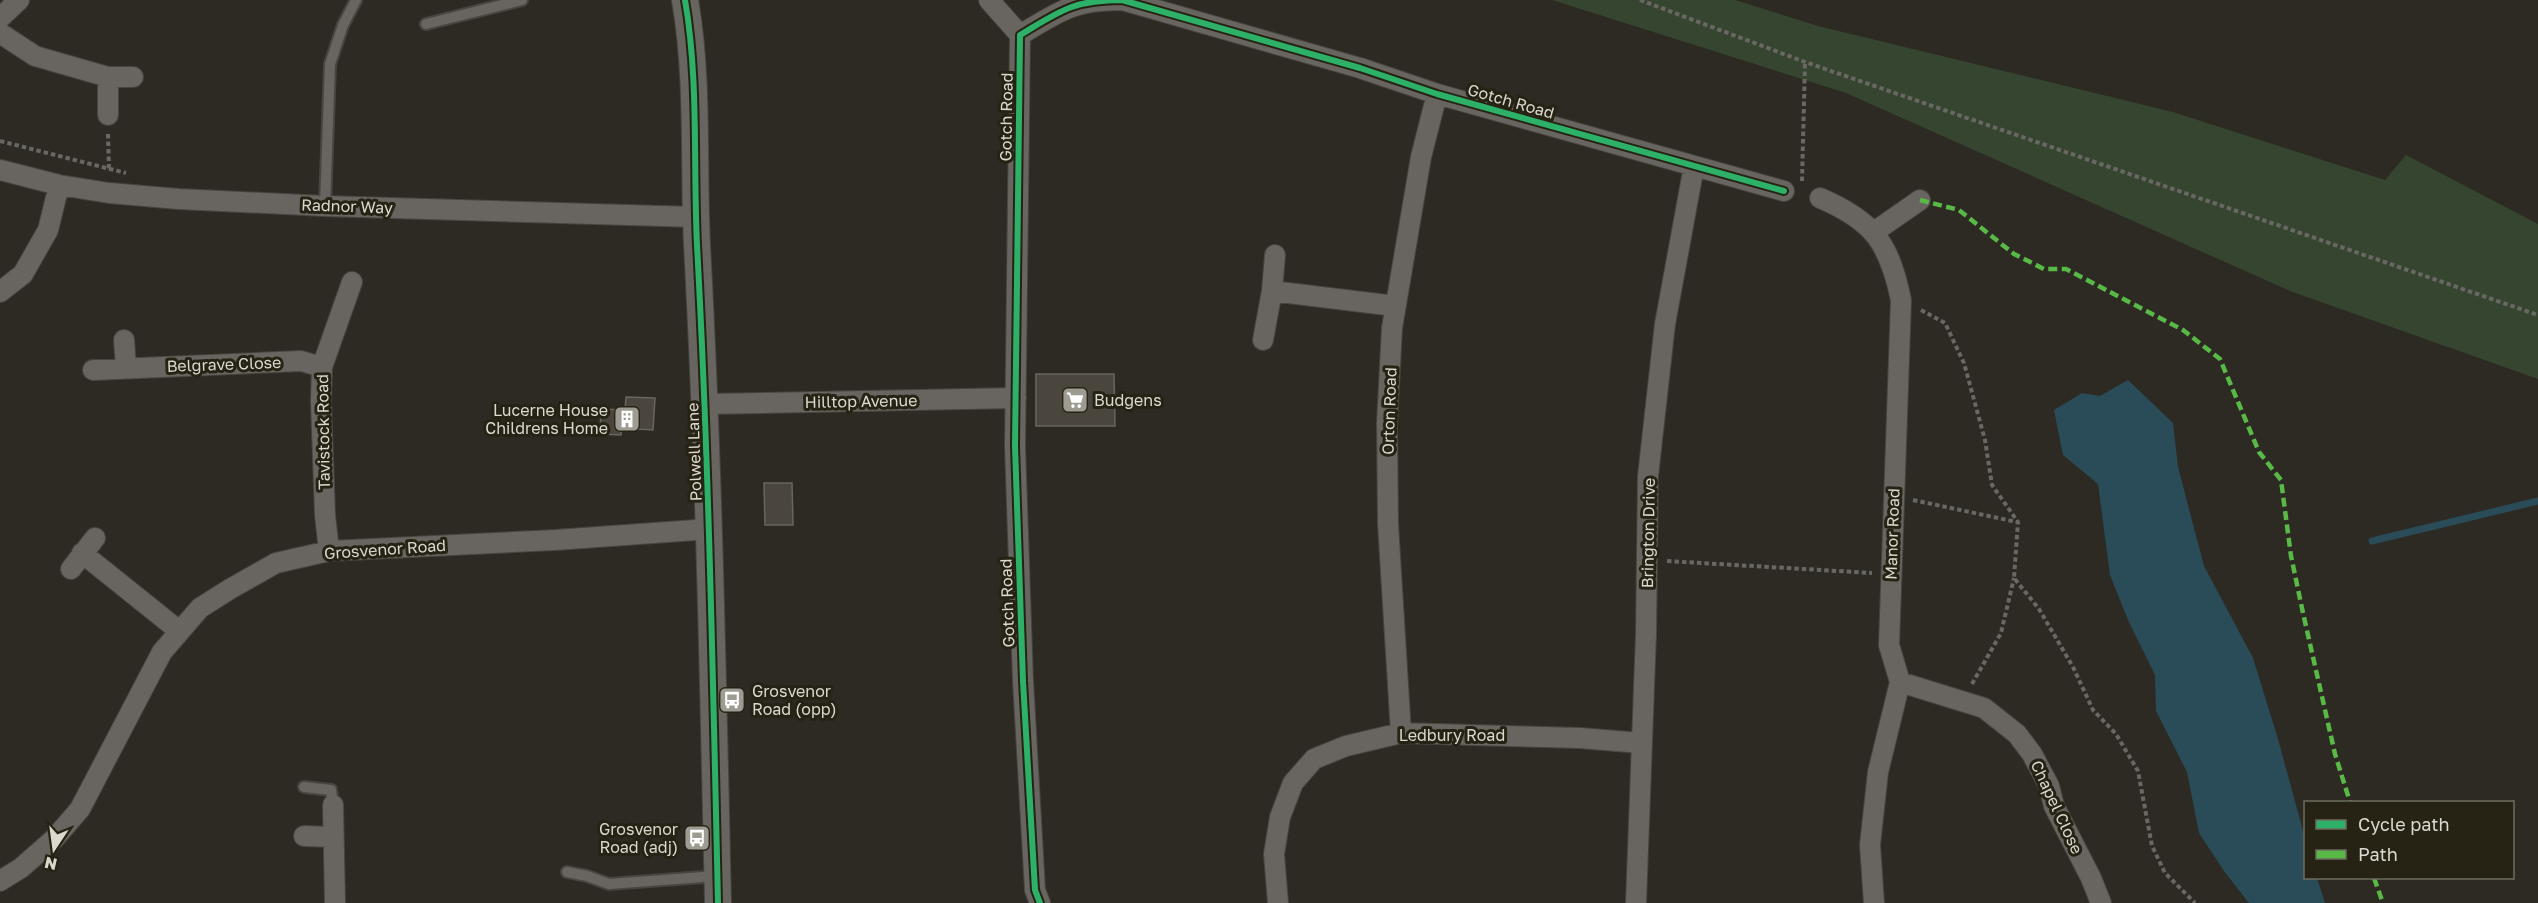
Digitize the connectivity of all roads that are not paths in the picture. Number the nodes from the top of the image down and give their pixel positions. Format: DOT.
graph roads {
  1 [pos="19,0"];
  2 [pos="356,0"];
  3 [pos="522,0"];
  4 [pos="685,0"];
  5 [pos="989,0"];
  6 [pos="0,18"];
  7 [pos="426,24"];
  8 [pos="0,33"];
  9 [pos="1020,35"];
  10 [pos="108,77"];
  11 [pos="133,77"];
  12 [pos="1437,94"];
  13 [pos="108,115"];
  14 [pos="1694,166"];
  15 [pos="0,170"];
  16 [pos="59,185"];
  17 [pos="1793,188"];
  18 [pos="1820,198"];
  19 [pos="1920,200"];
  20 [pos="325,206"];
  21 [pos="696,217"];
  22 [pos="1874,232"];
  23 [pos="1275,255"];
  24 [pos="352,282"];
  25 [pos="1272,291"];
  26 [pos="0,292"];
  27 [pos="1395,306"];
  28 [pos="124,340"];
  29 [pos="1263,340"];
  30 [pos="126,367"];
  31 [pos="322,367"];
  32 [pos="93,370"];
  33 [pos="1016,399"];
  34 [pos="706,404"];
  35 [pos="710,529"];
  36 [pos="95,538"];
  37 [pos="329,550"];
  38 [pos="178,630"];
  39 [pos="1900,682"];
  40 [pos="1401,733"];
  41 [pos="1641,743"];
  42 [pos="304,788"];
  43 [pos="333,805"];
  44 [pos="304,836"];
  45 [pos="333,837"];
  46 [pos="567,872"];
  47 [pos="717,876"];
  48 [pos="0,881"];
  49 [pos="335,903"];
  50 [pos="718,903"];
  51 [pos="1040,903"];
  52 [pos="1278,903"];
  53 [pos="1636,903"];
  54 [pos="1874,903"];
  55 [pos="2102,903"];
  1 -- 6 [label="street"];
  2 -- 20 [label="lane"];
  3 -- 7 [label="lane"];
  4 -- 21 [label="street, Polwell Lane"];
  5 -- 9 [label="street"];
  8 -- 10 [label="street"];
  9 -- 12 [label="street, Gotch Road"];
  9 -- 33 [label="street, Gotch Road"];
  10 -- 11 [label="street"];
  10 -- 13 [label="street"];
  12 -- 14 [label="street, Gotch Road"];
  12 -- 27 [label="street, Orton Road"];
  14 -- 17 [label="street, Gotch Road"];
  14 -- 41 [label="street, Brington Drive"];
  15 -- 16 [label="street, Radnor Way"];
  16 -- 20 [label="street, Radnor Way"];
  16 -- 26 [label="street"];
  18 -- 22 [label="street, Manor Road"];
  19 -- 22 [label="street"];
  20 -- 21 [label="street, Radnor Way"];
  21 -- 34 [label="street, Polwell Lane"];
  22 -- 39 [label="street, Manor Road"];
  23 -- 25 [label="street"];
  24 -- 31 [label="street, Tavistock Road"];
  25 -- 27 [label="street"];
  25 -- 29 [label="street"];
  27 -- 40 [label="street, Orton Road"];
  28 -- 30 [label="street"];
  30 -- 31 [label="street, Belgrave Close"];
  30 -- 32 [label="street, Belgrave Close"];
  31 -- 37 [label="street, Tavistock Road"];
  33 -- 34 [label="street, Hilltop Avenue"];
  33 -- 51 [label="street, Gotch Road"];
  34 -- 35 [label="street, Polwell Lane"];
  35 -- 37 [label="street, Grosvenor Road"];
  35 -- 47 [label="street, Polwell Lane"];
  36 -- 38 [label="street"];
  37 -- 38 [label="street, Grosvenor Road"];
  38 -- 48 [label="street, Grosvenor Road"];
  39 -- 54 [label="street"];
  39 -- 55 [label="street, Chapel Close"];
  40 -- 41 [label="street, Ledbury Road"];
  40 -- 52 [label="street, Ledbury Road"];
  41 -- 53 [label="street, Brington Drive"];
  42 -- 43 [label="lane"];
  43 -- 45 [label="street"];
  44 -- 45 [label="street"];
  45 -- 49 [label="street"];
  46 -- 47 [label="lane"];
  47 -- 50 [label="street, Polwell Lane"];
}
